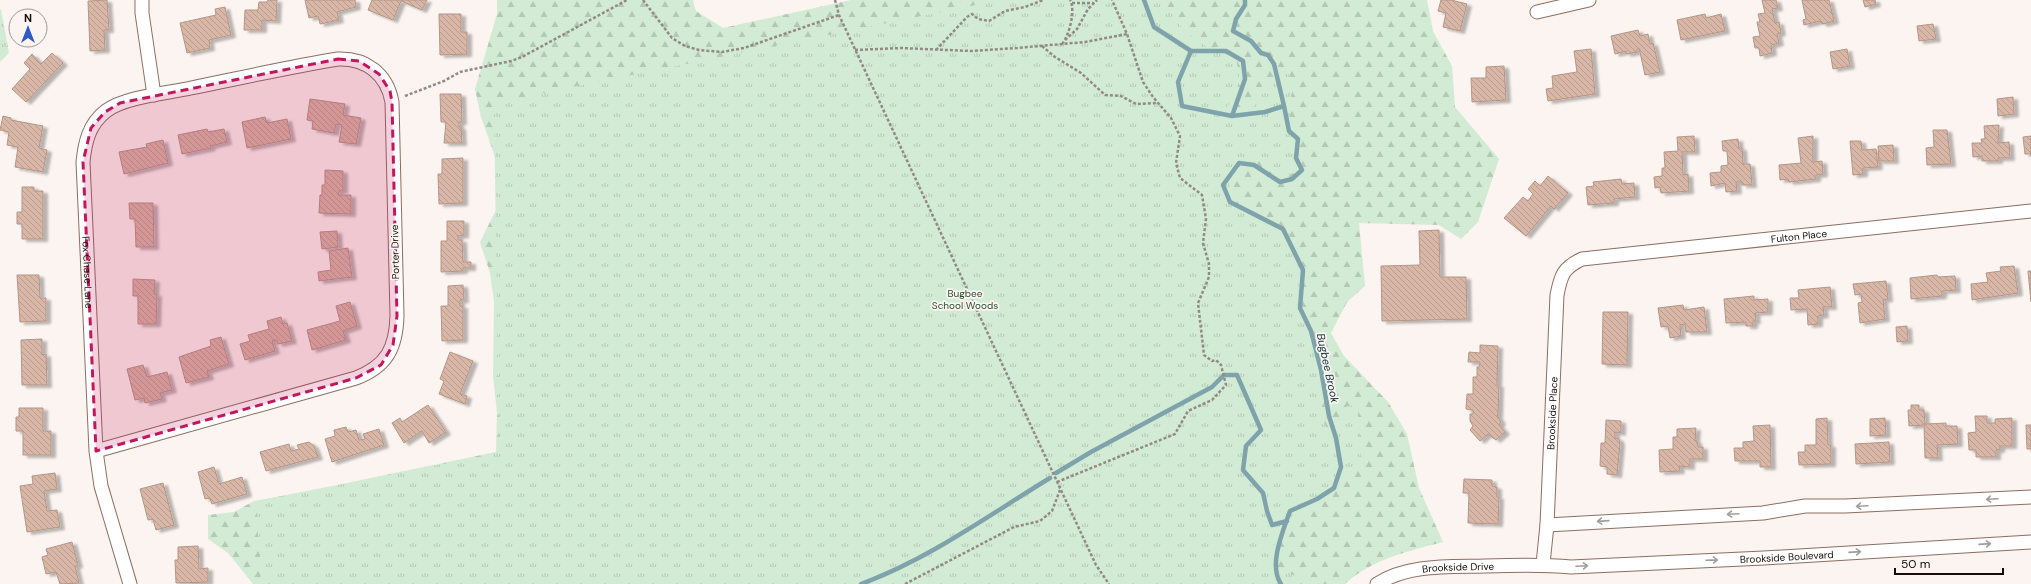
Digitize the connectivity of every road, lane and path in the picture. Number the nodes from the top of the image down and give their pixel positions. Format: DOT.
graph roads {
  1 [pos="142,0"];
  2 [pos="627,0"];
  3 [pos="643,0"];
  4 [pos="835,0"];
  5 [pos="1043,0"];
  6 [pos="1070,0"];
  7 [pos="1096,0"];
  8 [pos="1112,0"];
  9 [pos="1589,0"];
  10 [pos="1072,3"];
  11 [pos="1094,3"];
  12 [pos="1537,12"];
  13 [pos="839,15"];
  14 [pos="1127,34"];
  15 [pos="1065,40"];
  16 [pos="1062,44"];
  17 [pos="1042,46"];
  18 [pos="855,50"];
  19 [pos="935,51"];
  20 [pos="154,95"];
  21 [pos="405,96"];
  22 [pos="1159,104"];
  23 [pos="2031,211"];
  24 [pos="1568,266"];
  25 [pos="96,451"];
  26 [pos="1057,482"];
  27 [pos="1060,489"];
  28 [pos="2031,497"];
  29 [pos="1547,525"];
  30 [pos="2031,542"];
  31 [pos="1543,564"];
  32 [pos="130,584"];
  33 [pos="904,584"];
  34 [pos="1109,584"];
  35 [pos="1377,584"];
  1 -- 20 [label="street"];
  2 -- 21 [label="path"];
  3 -- 13 [label="path"];
  4 -- 13 [label="path"];
  5 -- 19 [label="path"];
  6 -- 10 [label="path"];
  7 -- 11 [label="path"];
  8 -- 14 [label="path"];
  9 -- 12 [label="street"];
  10 -- 11 [label="path"];
  10 -- 15 [label="path"];
  11 -- 15 [label="path"];
  13 -- 18 [label="path"];
  14 -- 16 [label="path"];
  14 -- 22 [label="path"];
  15 -- 16 [label="path"];
  16 -- 17 [label="path"];
  17 -- 19 [label="path"];
  17 -- 22 [label="path"];
  18 -- 19 [label="path"];
  18 -- 26 [label="path"];
  20 -- 25 [label="street, Fox Chase Lane"];
  20 -- 25 [label="street, Porter Drive"];
  22 -- 26 [label="path"];
  23 -- 24 [label="street, Fulton Place"];
  24 -- 29 [label="street, Brookside Place"];
  25 -- 32 [label="street, Fox Chase Lane"];
  26 -- 27 [label="path"];
  27 -- 33 [label="path"];
  27 -- 34 [label="path"];
  28 -- 29 [label="street, one-way"];
  29 -- 31 [label="street, Brookside Place"];
  31 -- 30 [label="street, Brookside Boulevard, one-way"];
  31 -- 35 [label="street, Brookside Drive"];
}
